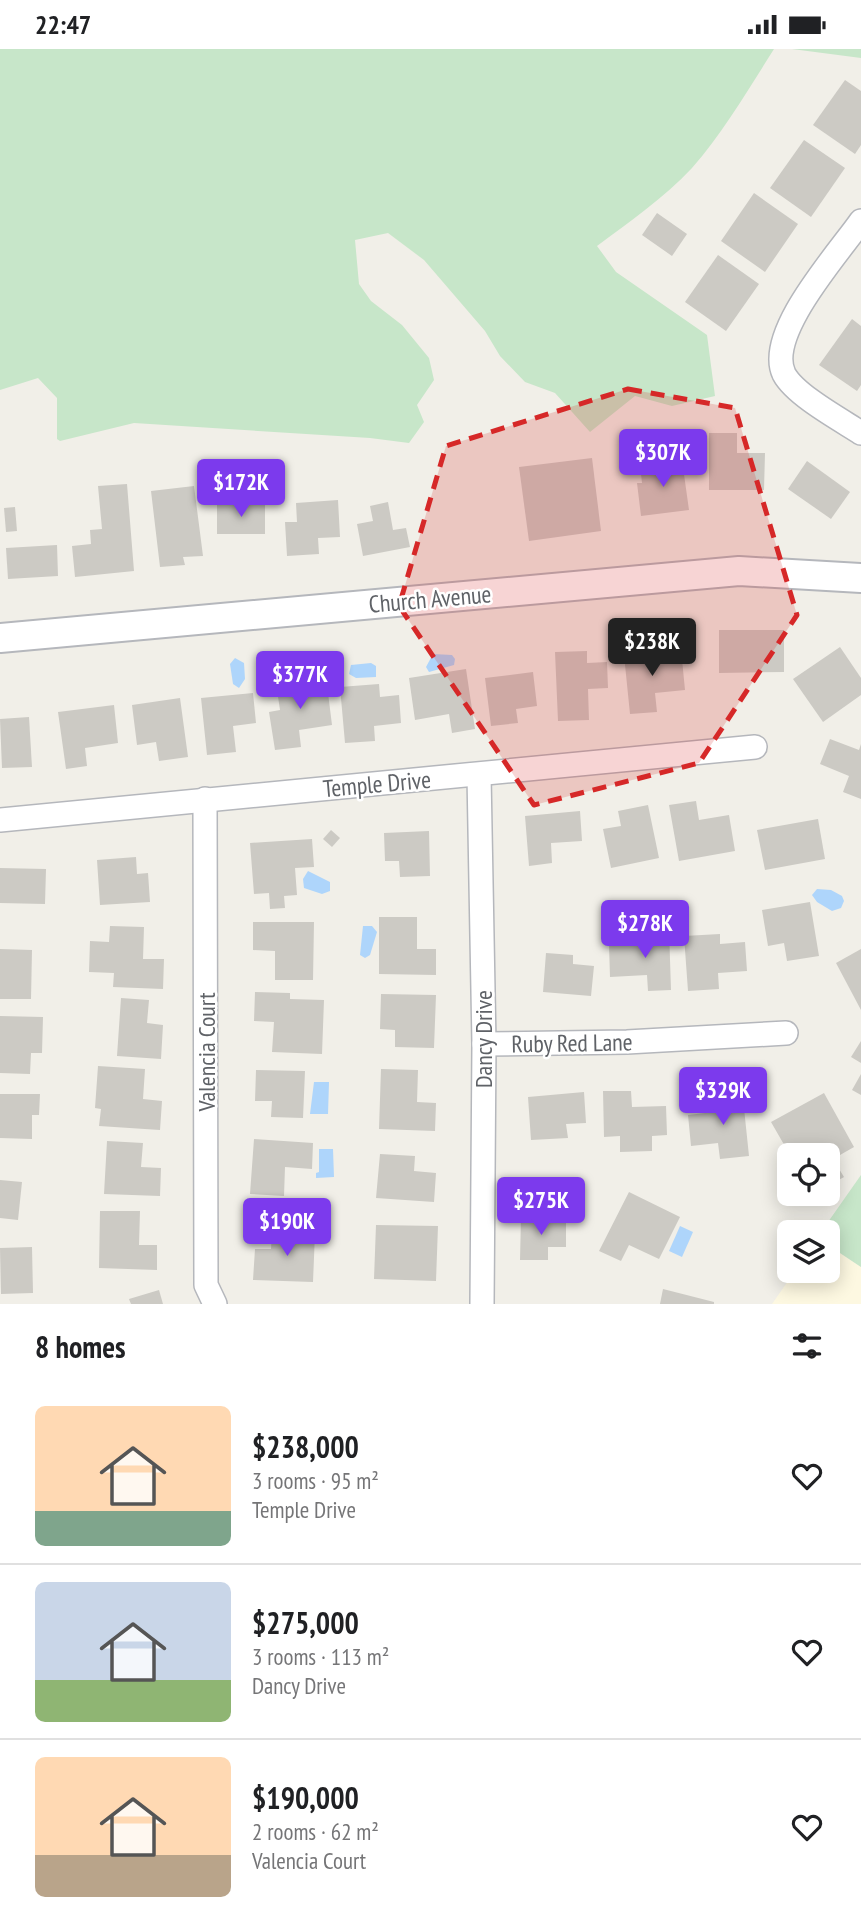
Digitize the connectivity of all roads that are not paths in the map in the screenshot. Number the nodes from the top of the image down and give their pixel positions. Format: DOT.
graph roads {
  1 [pos="861,221"];
  2 [pos="861,433"];
  3 [pos="861,578"];
  4 [pos="0,638"];
  5 [pos="755,747"];
  6 [pos="479,775"];
  7 [pos="205,799"];
  8 [pos="0,820"];
  9 [pos="786,1033"];
  10 [pos="484,1044"];
  11 [pos="215,1304"];
  12 [pos="482,1304"];
  1 -- 2 [label="street"];
  3 -- 4 [label="street, Church Avenue"];
  5 -- 6 [label="street, Temple Drive"];
  6 -- 7 [label="street, Temple Drive"];
  6 -- 10 [label="street, Dancy Drive"];
  7 -- 8 [label="street, Temple Drive"];
  7 -- 11 [label="street, Valencia Court"];
  9 -- 10 [label="street, Ruby Red Lane"];
  10 -- 12 [label="street, Dancy Drive"];
}
